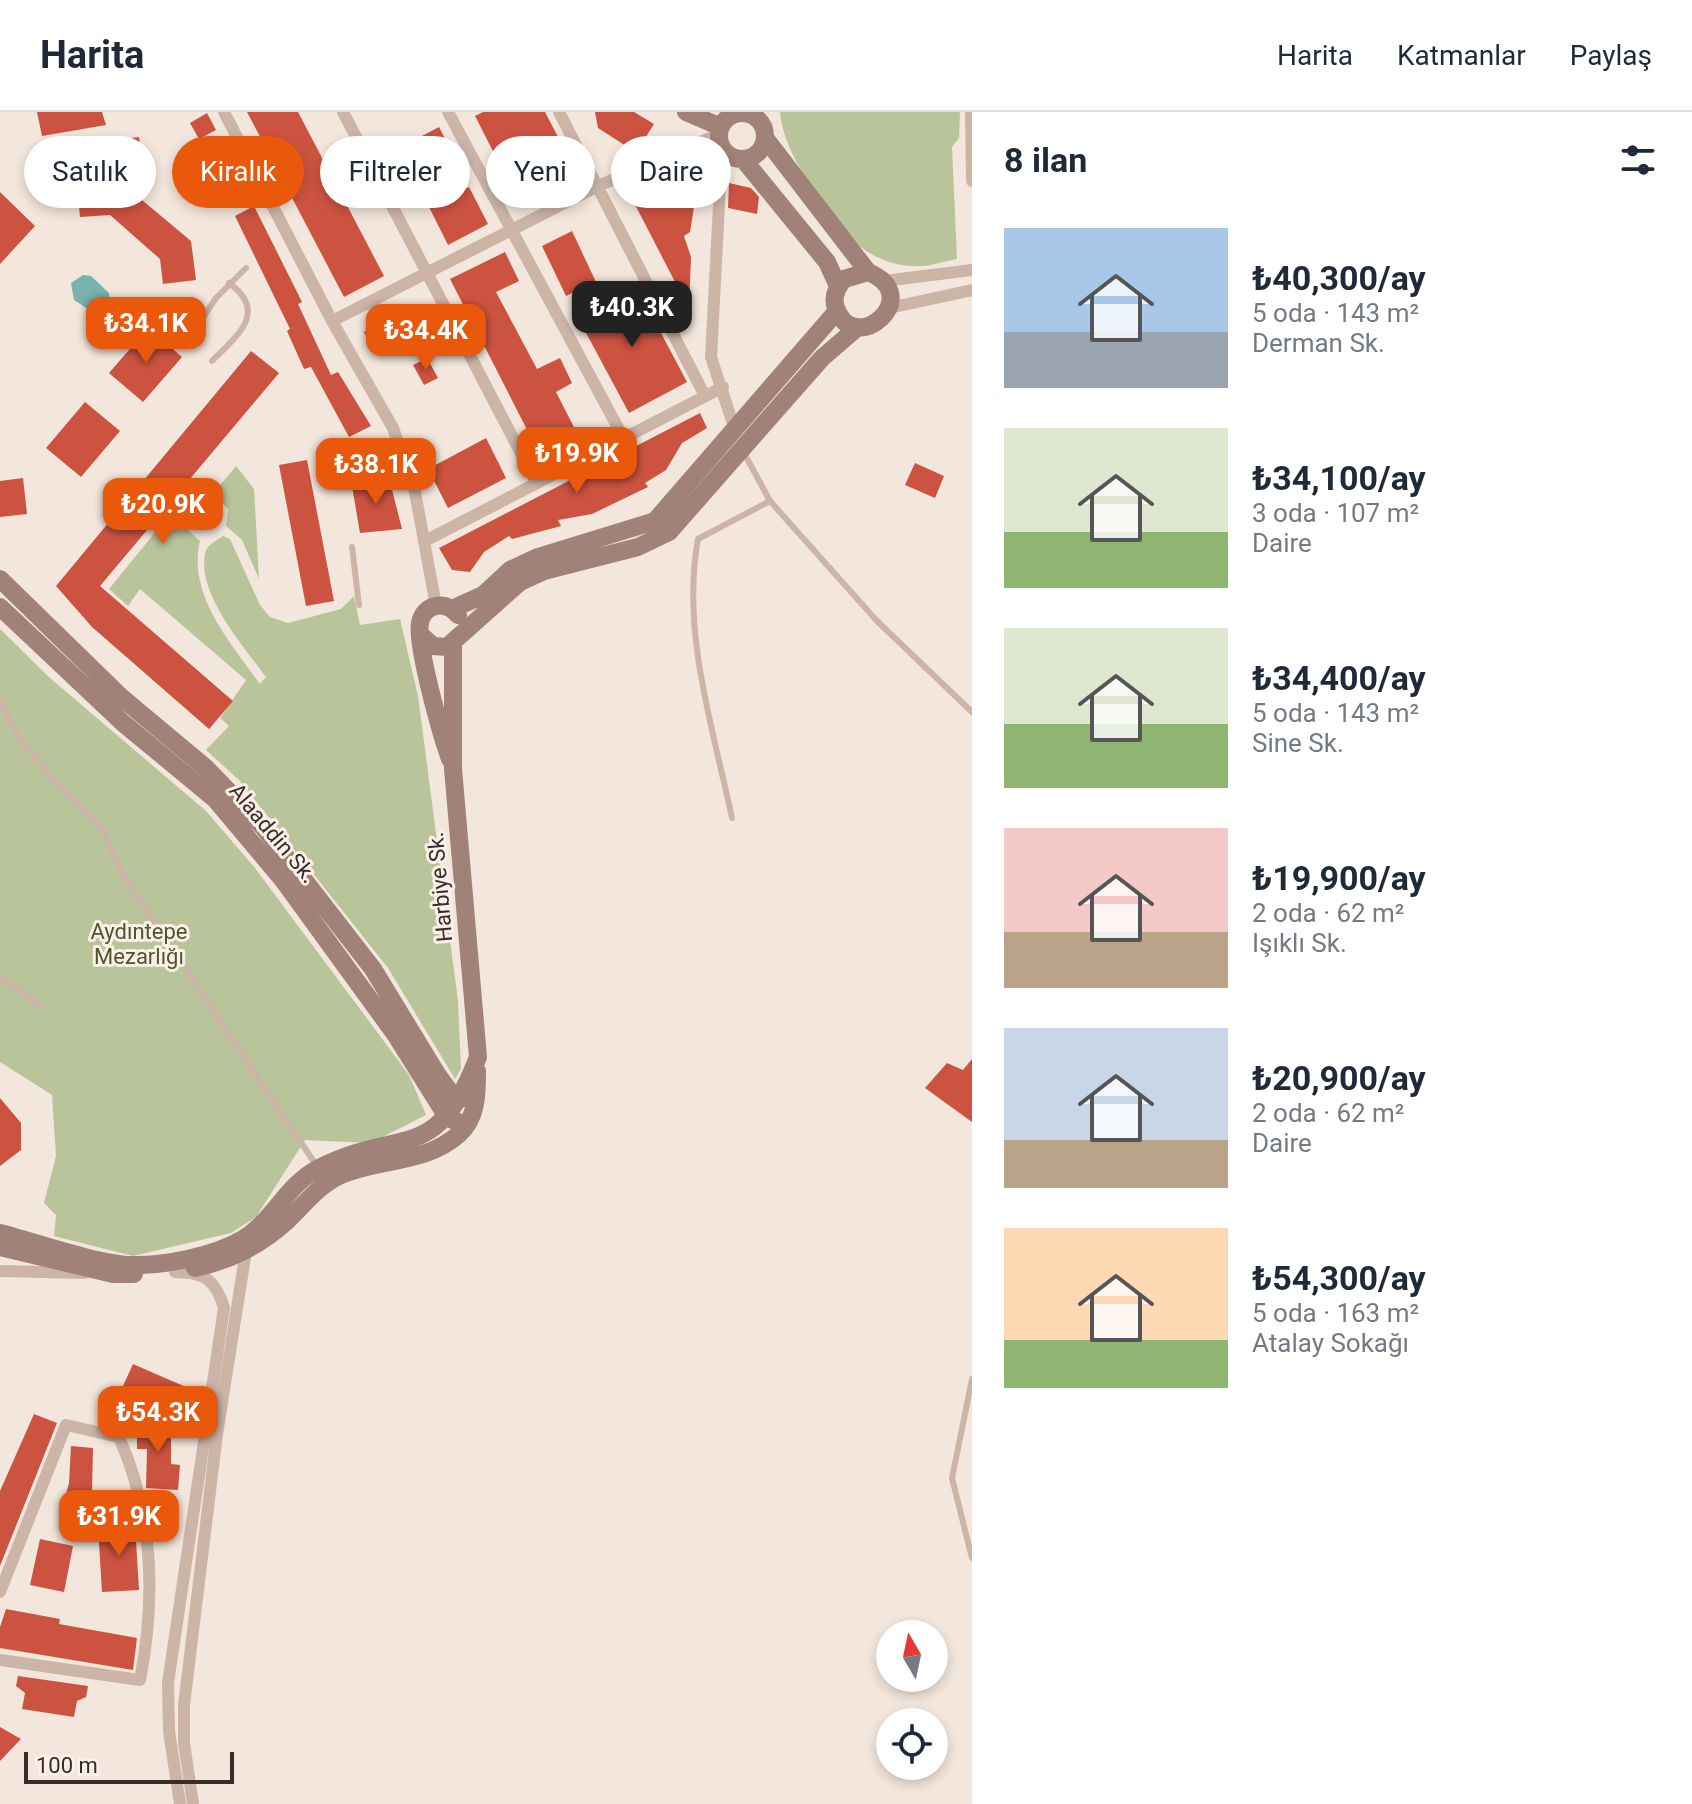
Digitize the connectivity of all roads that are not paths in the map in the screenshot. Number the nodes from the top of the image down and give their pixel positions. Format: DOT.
graph roads {
  1 [pos="224,112"];
  2 [pos="343,112"];
  3 [pos="448,112"];
  4 [pos="559,112"];
  5 [pos="686,112"];
  6 [pos="971,112"];
  7 [pos="764,127"];
  8 [pos="723,128"];
  9 [pos="743,159"];
  10 [pos="972,181"];
  11 [pos="598,186"];
  12 [pos="509,229"];
  13 [pos="246,268"];
  14 [pos="972,270"];
  15 [pos="426,274"];
  16 [pos="876,277"];
  17 [pos="229,283"];
  18 [pos="838,286"];
  19 [pos="972,290"];
  20 [pos="889,308"];
  21 [pos="837,311"];
  22 [pos="204,316"];
  23 [pos="332,321"];
  24 [pos="858,327"];
  25 [pos="212,361"];
  26 [pos="723,387"];
  27 [pos="705,396"];
  28 [pos="623,437"];
  29 [pos="738,439"];
  30 [pos="536,482"];
  31 [pos="770,501"];
  32 [pos="425,541"];
  33 [pos="352,547"];
  34 [pos="3,587"];
  35 [pos="23,601"];
  36 [pos="359,605"];
  37 [pos="444,607"];
  38 [pos="5,612"];
  39 [pos="423,637"];
  40 [pos="457,638"];
  41 [pos="0,701"];
  42 [pos="972,712"];
  43 [pos="453,769"];
  44 [pos="732,818"];
  45 [pos="0,977"];
  46 [pos="41,1006"];
  47 [pos="478,1057"];
  48 [pos="461,1099"];
  49 [pos="447,1117"];
  50 [pos="466,1126"];
  51 [pos="317,1168"];
  52 [pos="0,1233"];
  53 [pos="0,1247"];
  54 [pos="246,1251"];
  55 [pos="0,1271"];
  56 [pos="175,1272"];
  57 [pos="113,1274"];
  58 [pos="972,1379"];
  59 [pos="972,1558"];
  60 [pos="0,1592"];
  61 [pos="0,1660"];
  62 [pos="180,1804"];
  63 [pos="193,1804"];
  1 -- 23 [label="street"];
  2 -- 15 [label="street"];
  3 -- 12 [label="street"];
  4 -- 11 [label="street"];
  5 -- 8 [label="street"];
  6 -- 10 [label="street"];
  7 -- 8 [label="street"];
  7 -- 9 [label="street"];
  7 -- 16 [label="street"];
  8 -- 9 [label="street"];
  8 -- 11 [label="street"];
  8 -- 26 [label="street"];
  9 -- 18 [label="street"];
  11 -- 12 [label="street"];
  11 -- 27 [label="street"];
  12 -- 15 [label="street"];
  12 -- 28 [label="street"];
  13 -- 17 [label="lane"];
  14 -- 16 [label="street"];
  15 -- 23 [label="street"];
  15 -- 30 [label="street"];
  16 -- 18 [label="street"];
  16 -- 20 [label="street"];
  17 -- 22 [label="lane"];
  17 -- 25 [label="lane"];
  18 -- 21 [label="street"];
  19 -- 20 [label="street"];
  20 -- 24 [label="street"];
  21 -- 24 [label="street"];
  21 -- 29 [label="street"];
  23 -- 32 [label="street"];
  24 -- 29 [label="street"];
  26 -- 27 [label="street"];
  26 -- 29 [label="street"];
  27 -- 28 [label="street"];
  28 -- 30 [label="street"];
  29 -- 31 [label="lane"];
  29 -- 37 [label="street"];
  29 -- 40 [label="street"];
  30 -- 32 [label="street"];
  31 -- 42 [label="lane"];
  31 -- 44 [label="lane"];
  32 -- 37 [label="street"];
  33 -- 36 [label="lane"];
  34 -- 35 [label="street, Alaaddin Sk."];
  35 -- 38 [label="street"];
  35 -- 48 [label="street, Alaaddin Sk."];
  37 -- 39 [label="street"];
  37 -- 40 [label="street"];
  38 -- 49 [label="street, Alaaddin Sk."];
  39 -- 40 [label="street"];
  39 -- 43 [label="street"];
  40 -- 43 [label="street, Harbiye Sk."];
  41 -- 51 [label="lane"];
  43 -- 47 [label="street, Harbiye Sk."];
  45 -- 46 [label="lane"];
  47 -- 48 [label="street, Harbiye Sk."];
  47 -- 50 [label="street"];
  48 -- 49 [label="street, Harbiye Sk."];
  49 -- 50 [label="street"];
  49 -- 51 [label="street, Harbiye Sk."];
  50 -- 54 [label="street"];
  51 -- 52 [label="street"];
  53 -- 57 [label="street"];
  54 -- 56 [label="street"];
  54 -- 63 [label="street"];
  55 -- 57 [label="street"];
  56 -- 57 [label="street"];
  56 -- 62 [label="street"];
  58 -- 59 [label="lane"];
  60 -- 61 [label="street"];
}
